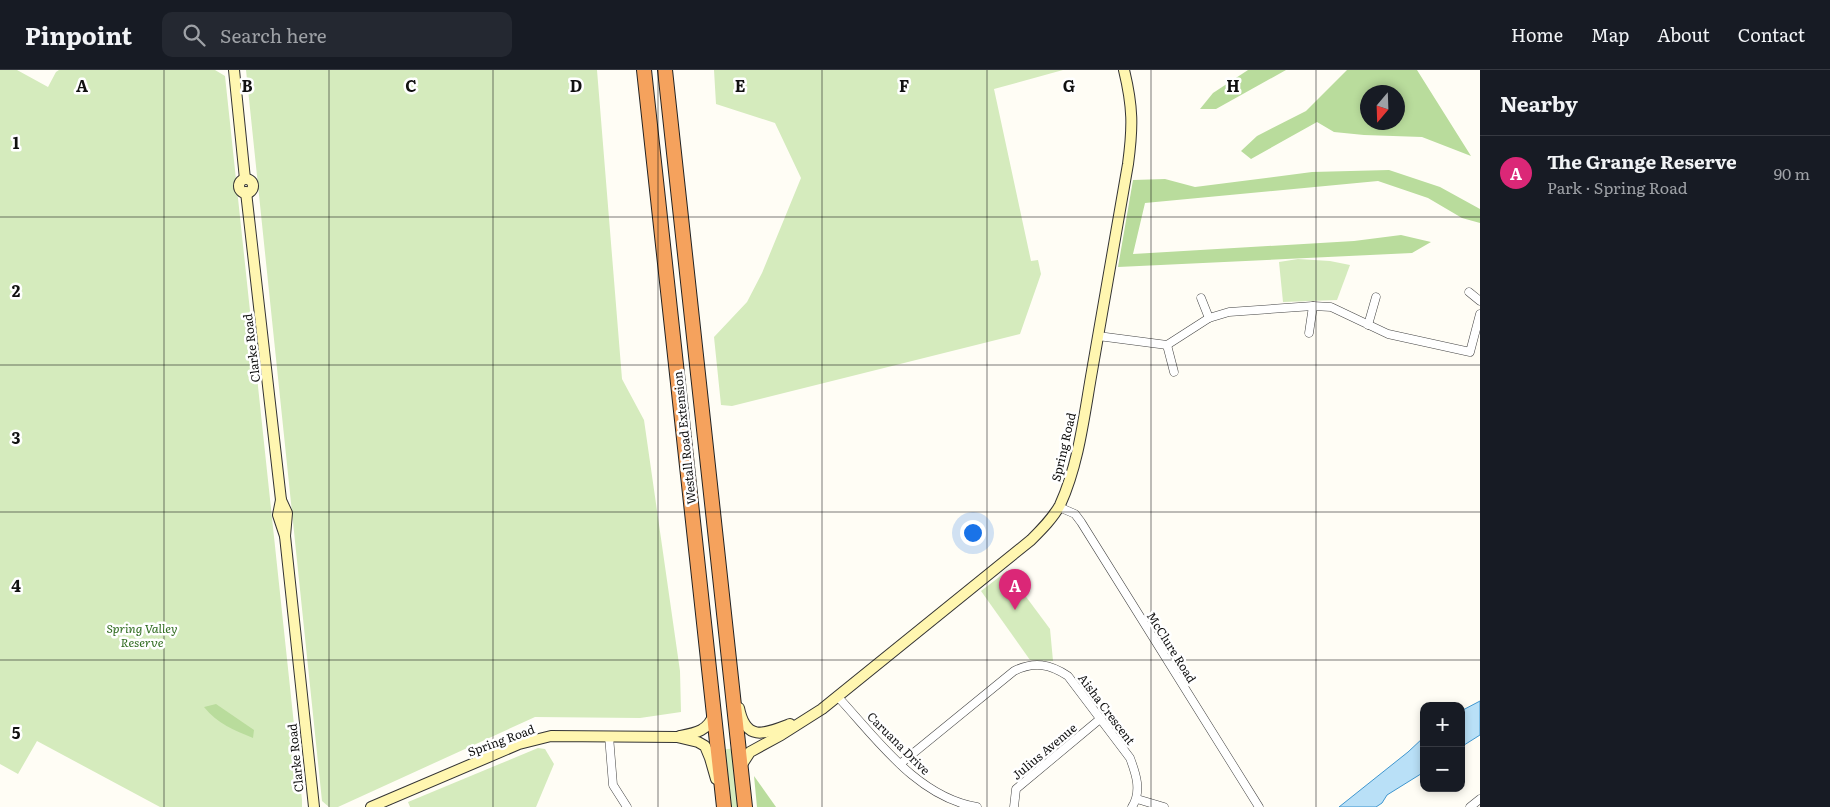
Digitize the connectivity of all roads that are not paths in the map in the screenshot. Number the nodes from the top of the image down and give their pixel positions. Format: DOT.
graph roads {
  1 [pos="234,70"];
  2 [pos="644,70"];
  3 [pos="665,70"];
  4 [pos="1124,70"];
  5 [pos="1469,292"];
  6 [pos="1376,297"];
  7 [pos="1201,298"];
  8 [pos="1480,301"];
  9 [pos="1313,306"];
  10 [pos="1480,314"];
  11 [pos="1209,318"];
  12 [pos="1368,324"];
  13 [pos="1309,333"];
  14 [pos="1098,336"];
  15 [pos="1167,345"];
  16 [pos="1174,372"];
  17 [pos="1059,507"];
  18 [pos="728,652"];
  19 [pos="838,696"];
  20 [pos="714,714"];
  21 [pos="810,717"];
  22 [pos="1100,719"];
  23 [pos="609,736"];
  24 [pos="677,736"];
  25 [pos="900,764"];
  26 [pos="741,767"];
  27 [pos="1137,799"];
  28 [pos="1480,799"];
  29 [pos="312,804"];
  30 [pos="371,807"];
  31 [pos="627,807"];
  32 [pos="719,807"];
  33 [pos="724,807"];
  34 [pos="745,807"];
  35 [pos="977,807"];
  36 [pos="1014,807"];
  37 [pos="1132,807"];
  38 [pos="1164,807"];
  39 [pos="1259,807"];
  40 [pos="1470,807"];
  1 -- 29 [label="main road, Clarke Road"];
  2 -- 20 [label="highway, Westall Road Extension"];
  3 -- 18 [label="highway, Westall Road Extension"];
  4 -- 14 [label="main road, Spring Road"];
  5 -- 8 [label="street"];
  6 -- 12 [label="street"];
  7 -- 11 [label="street"];
  9 -- 11 [label="street"];
  9 -- 12 [label="street"];
  9 -- 13 [label="street"];
  10 -- 12 [label="street"];
  11 -- 15 [label="street"];
  14 -- 15 [label="street"];
  14 -- 17 [label="main road, Spring Road"];
  15 -- 16 [label="street"];
  17 -- 19 [label="main road, Spring Road"];
  17 -- 39 [label="street, McClure Road"];
  18 -- 21 [label="main road, Spring Road"];
  18 -- 26 [label="highway, Westall Road Extension"];
  19 -- 21 [label="main road, Spring Road"];
  19 -- 25 [label="street, Caruana Drive"];
  20 -- 24 [label="main road, Spring Road"];
  20 -- 33 [label="highway, Westall Road Extension"];
  21 -- 26 [label="main road, Spring Road"];
  22 -- 25 [label="street, Aisha Crescent"];
  22 -- 27 [label="street, Aisha Crescent"];
  22 -- 36 [label="street, Julius Avenue"];
  23 -- 24 [label="main road, Spring Road"];
  23 -- 30 [label="main road, Spring Road"];
  23 -- 31 [label="street"];
  24 -- 32 [label="main road, Spring Road"];
  25 -- 35 [label="street, Caruana Drive"];
  26 -- 34 [label="highway, Westall Road Extension"];
  27 -- 37 [label="street"];
  27 -- 38 [label="street"];
  28 -- 40 [label="street"];
}
